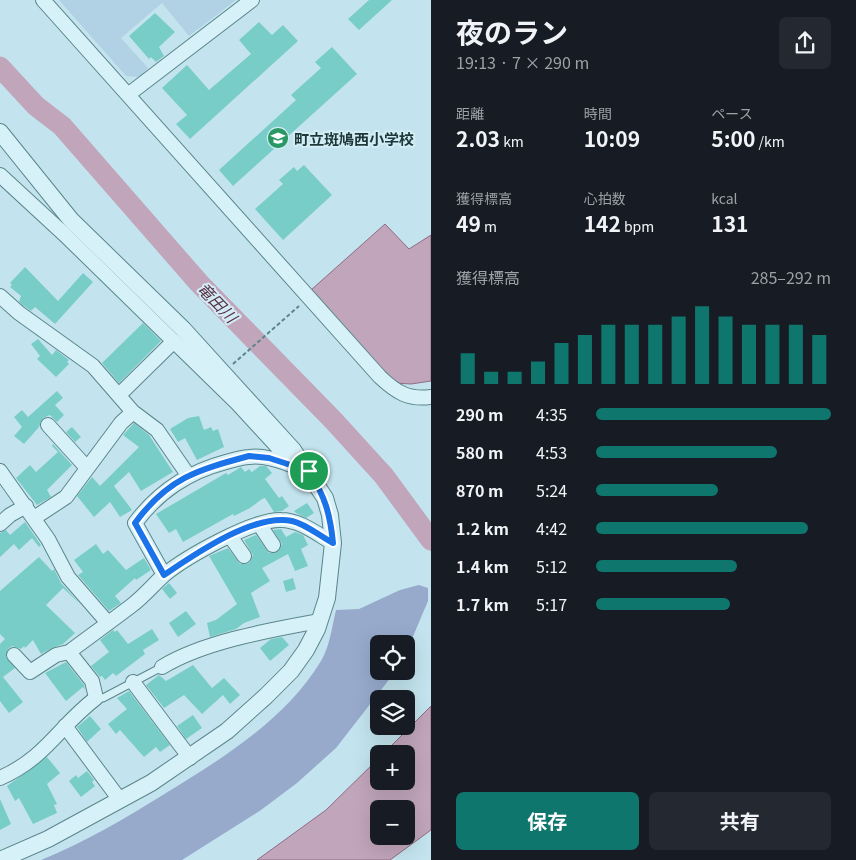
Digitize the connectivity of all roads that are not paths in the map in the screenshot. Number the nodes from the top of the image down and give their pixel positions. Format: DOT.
graph roads {
  1 [pos="43,0"];
  2 [pos="252,0"];
  3 [pos="128,94"];
  4 [pos="0,132"];
  5 [pos="0,175"];
  6 [pos="0,296"];
  7 [pos="174,342"];
  8 [pos="119,395"];
  9 [pos="431,397"];
  10 [pos="133,412"];
  11 [pos="48,425"];
  12 [pos="88,468"];
  13 [pos="302,468"];
  14 [pos="0,471"];
  15 [pos="188,475"];
  16 [pos="26,506"];
  17 [pos="34,518"];
  18 [pos="0,524"];
  19 [pos="259,524"];
  20 [pos="230,536"];
  21 [pos="333,543"];
  22 [pos="272,545"];
  23 [pos="244,556"];
  24 [pos="164,575"];
  25 [pos="320,621"];
  26 [pos="108,623"];
  27 [pos="69,652"];
  28 [pos="14,655"];
  29 [pos="162,667"];
  30 [pos="133,682"];
  31 [pos="96,698"];
  32 [pos="65,726"];
  33 [pos="190,758"];
  34 [pos="0,778"];
  35 [pos="120,800"];
  36 [pos="0,860"];
  1 -- 3 [label="street"];
  2 -- 3 [label="street"];
  3 -- 9 [label="street"];
  4 -- 13 [label="street"];
  5 -- 7 [label="street"];
  6 -- 8 [label="street"];
  7 -- 8 [label="street"];
  7 -- 13 [label="street"];
  8 -- 10 [label="street"];
  10 -- 12 [label="street"];
  10 -- 15 [label="street"];
  11 -- 12 [label="street"];
  12 -- 17 [label="street"];
  13 -- 15 [label="street"];
  13 -- 21 [label="street"];
  14 -- 16 [label="street"];
  15 -- 24 [label="street"];
  16 -- 17 [label="street"];
  16 -- 18 [label="street"];
  17 -- 26 [label="street"];
  19 -- 20 [label="street"];
  19 -- 21 [label="street"];
  19 -- 22 [label="street"];
  20 -- 23 [label="street"];
  20 -- 24 [label="street"];
  21 -- 25 [label="street"];
  24 -- 26 [label="street"];
  25 -- 29 [label="street"];
  25 -- 33 [label="street"];
  26 -- 27 [label="street"];
  27 -- 28 [label="street"];
  27 -- 31 [label="street"];
  29 -- 30 [label="lane"];
  30 -- 31 [label="lane"];
  30 -- 33 [label="street"];
  31 -- 32 [label="street"];
  32 -- 34 [label="street"];
  32 -- 35 [label="street"];
  33 -- 35 [label="street"];
  35 -- 36 [label="street"];
}
